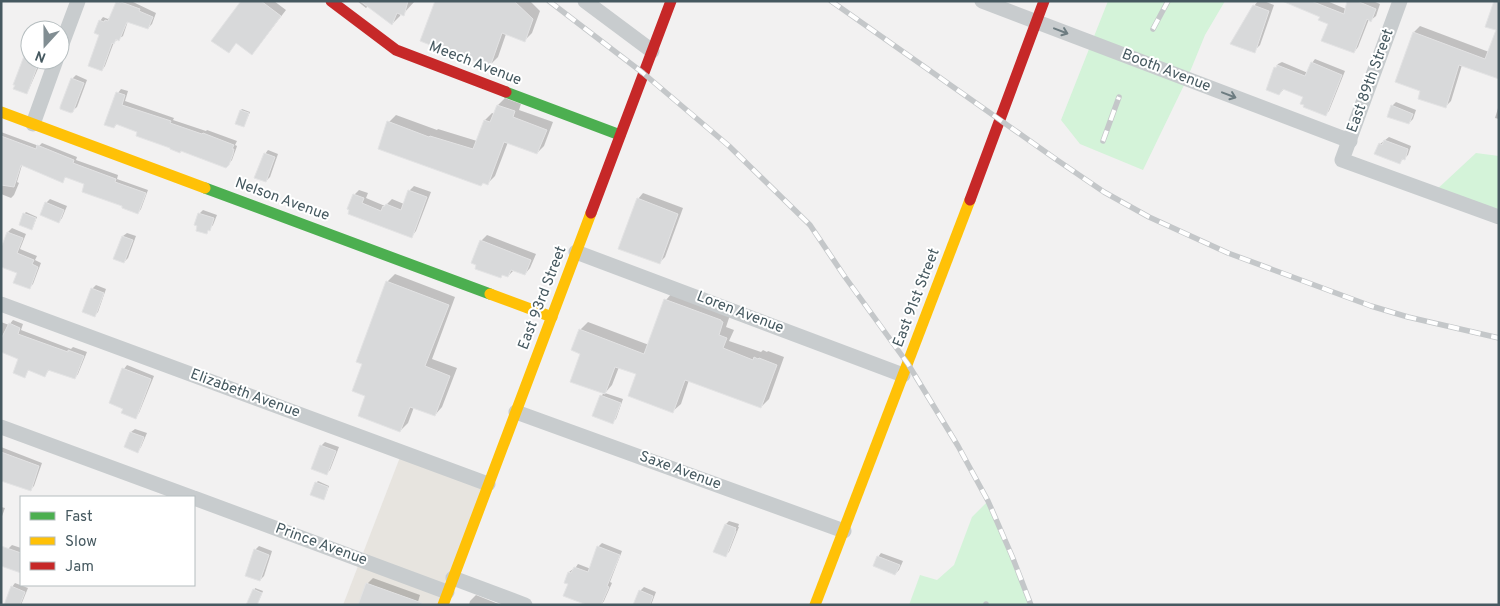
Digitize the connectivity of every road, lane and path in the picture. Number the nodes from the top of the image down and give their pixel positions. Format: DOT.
graph roads {
  1 [pos="78,1"];
  2 [pos="330,1"];
  3 [pos="585,1"];
  4 [pos="671,1"];
  5 [pos="982,1"];
  6 [pos="1044,1"];
  7 [pos="1400,1"];
  8 [pos="70,22"];
  9 [pos="1037,22"];
  10 [pos="652,51"];
  11 [pos="52,70"];
  12 [pos="1,112"];
  13 [pos="33,124"];
  14 [pos="620,135"];
  15 [pos="1350,141"];
  16 [pos="1499,218"];
  17 [pos="576,252"];
  18 [pos="1,304"];
  19 [pos="552,317"];
  20 [pos="903,375"];
  21 [pos="516,412"];
  22 [pos="1,427"];
  23 [pos="488,484"];
  24 [pos="187,496"];
  25 [pos="195,499"];
  26 [pos="844,531"];
  27 [pos="453,578"];
  28 [pos="445,598"];
  29 [pos="525,605"];
  30 [pos="816,605"];
  1 -- 8 [label="street"];
  2 -- 14 [label="street, Meech Avenue"];
  3 -- 10 [label="street"];
  4 -- 10 [label="street, East 93rd Street"];
  5 -- 9 [label="street, Booth Avenue"];
  6 -- 9 [label="street, East 91st Street"];
  7 -- 15 [label="street, East 89th Street"];
  9 -- 15 [label="street, Booth Avenue, one-way"];
  9 -- 20 [label="street, East 91st Street"];
  10 -- 14 [label="street, East 93rd Street"];
  11 -- 13 [label="street"];
  12 -- 13 [label="street, Nelson Avenue"];
  13 -- 19 [label="street, Nelson Avenue"];
  14 -- 17 [label="street, East 93rd Street"];
  15 -- 16 [label="street, East 89th Street"];
  17 -- 19 [label="street, East 93rd Street"];
  17 -- 20 [label="street, Loren Avenue"];
  18 -- 23 [label="street, Elizabeth Avenue"];
  19 -- 21 [label="street, East 93rd Street"];
  20 -- 26 [label="street, East 91st Street"];
  21 -- 23 [label="street, East 93rd Street"];
  21 -- 26 [label="street, Saxe Avenue"];
  22 -- 24 [label="street, Prince Avenue"];
  23 -- 27 [label="street, East 93rd Street"];
  25 -- 28 [label="street, Prince Avenue"];
  26 -- 30 [label="street, East 91st Street"];
  27 -- 28 [label="street, East 93rd Street"];
  27 -- 29 [label="street"];
}
